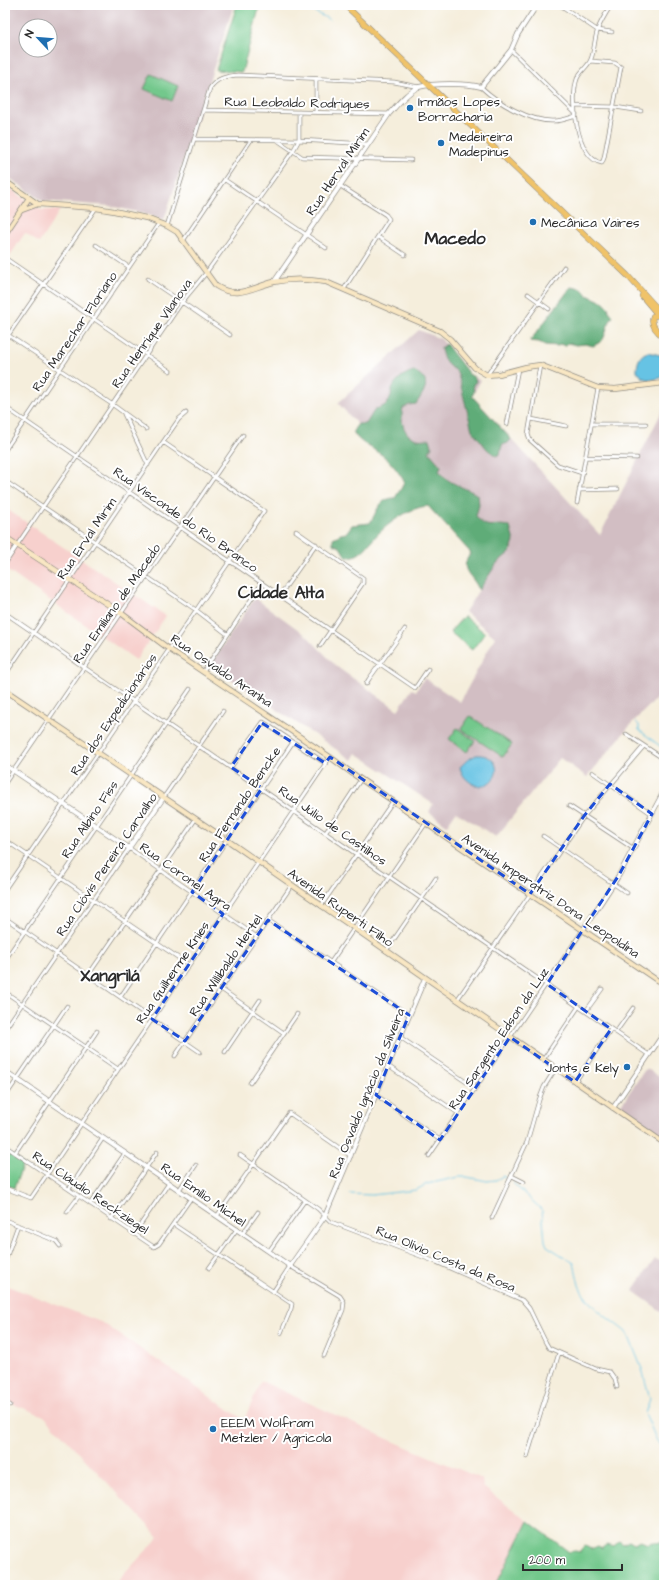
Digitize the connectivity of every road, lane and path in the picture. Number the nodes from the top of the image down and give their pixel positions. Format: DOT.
graph roads {
  1 [pos="345,5"];
  2 [pos="537,5"];
  3 [pos="560,5"];
  4 [pos="611,5"];
  5 [pos="597,30"];
  6 [pos="612,32"];
  7 [pos="511,50"];
  8 [pos="590,61"];
  9 [pos="316,79"];
  10 [pos="429,86"];
  11 [pos="481,87"];
  12 [pos="419,88"];
  13 [pos="575,106"];
  14 [pos="615,107"];
  15 [pos="204,110"];
  16 [pos="641,111"];
  17 [pos="299,112"];
  18 [pos="316,112"];
  19 [pos="389,114"];
  20 [pos="576,115"];
  21 [pos="194,139"];
  22 [pos="251,140"];
  23 [pos="277,140"];
  24 [pos="299,140"];
  25 [pos="368,144"];
  26 [pos="293,151"];
  27 [pos="358,158"];
  28 [pos="411,160"];
  29 [pos="225,180"];
  30 [pos="5,181"];
  31 [pos="339,185"];
  32 [pos="29,198"];
  33 [pos="257,202"];
  34 [pos="38,204"];
  35 [pos="96,208"];
  36 [pos="22,210"];
  37 [pos="159,223"];
  38 [pos="167,226"];
  39 [pos="5,234"];
  40 [pos="306,235"];
  41 [pos="378,237"];
  42 [pos="183,241"];
  43 [pos="96,245"];
  44 [pos="326,248"];
  45 [pos="405,255"];
  46 [pos="5,258"];
  47 [pos="616,265"];
  48 [pos="129,267"];
  49 [pos="564,267"];
  50 [pos="206,273"];
  51 [pos="148,279"];
  52 [pos="274,282"];
  53 [pos="43,284"];
  54 [pos="344,289"];
  55 [pos="528,294"];
  56 [pos="182,302"];
  57 [pos="539,302"];
  58 [pos="549,309"];
  59 [pos="658,314"];
  60 [pos="664,317"];
  61 [pos="94,320"];
  62 [pos="664,322"];
  63 [pos="7,334"];
  64 [pos="230,335"];
  65 [pos="664,337"];
  66 [pos="5,340"];
  67 [pos="146,355"];
  68 [pos="540,365"];
  69 [pos="518,369"];
  70 [pos="60,370"];
  71 [pos="170,371"];
  72 [pos="487,375"];
  73 [pos="664,383"];
  74 [pos="598,388"];
  75 [pos="113,405"];
  76 [pos="5,407"];
  77 [pos="124,413"];
  78 [pos="186,413"];
  79 [pos="531,419"];
  80 [pos="26,420"];
  81 [pos="507,424"];
  82 [pos="591,424"];
  83 [pos="646,424"];
  84 [pos="566,426"];
  85 [pos="146,429"];
  86 [pos="243,435"];
  87 [pos="163,442"];
  88 [pos="5,450"];
  89 [pos="77,456"];
  90 [pos="585,457"];
  91 [pos="637,458"];
  92 [pos="148,465"];
  93 [pos="582,473"];
  94 [pos="215,477"];
  95 [pos="5,481"];
  96 [pos="618,489"];
  97 [pos="579,490"];
  98 [pos="130,492"];
  99 [pos="577,503"];
  100 [pos="43,507"];
  101 [pos="180,527"];
  102 [pos="296,531"];
  103 [pos="5,537"];
  104 [pos="94,543"];
  105 [pos="316,544"];
  106 [pos="17,545"];
  107 [pos="230,562"];
  108 [pos="5,563"];
  109 [pos="146,578"];
  110 [pos="70,580"];
  111 [pos="262,583"];
  112 [pos="280,595"];
  113 [pos="196,610"];
  114 [pos="5,613"];
  115 [pos="121,614"];
  116 [pos="406,629"];
  117 [pos="330,630"];
  118 [pos="33,633"];
  119 [pos="227,634"];
  120 [pos="320,646"];
  121 [pos="169,649"];
  122 [pos="380,665"];
  123 [pos="84,667"];
  124 [pos="428,669"];
  125 [pos="203,672"];
  126 [pos="5,675"];
  127 [pos="366,684"];
  128 [pos="190,689"];
  129 [pos="5,690"];
  130 [pos="134,701"];
  131 [pos="223,711"];
  132 [pos="48,719"];
  133 [pos="166,723"];
  134 [pos="626,734"];
  135 [pos="293,742"];
  136 [pos="199,746"];
  137 [pos="644,746"];
  138 [pos="98,753"];
  139 [pos="330,756"];
  140 [pos="664,759"];
  141 [pos="326,763"];
  142 [pos="5,765"];
  143 [pos="231,767"];
  144 [pos="13,771"];
  145 [pos="592,772"];
  146 [pos="131,775"];
  147 [pos="360,779"];
  148 [pos="5,783"];
  149 [pos="610,784"];
  150 [pos="262,788"];
  151 [pos="664,791"];
  152 [pos="164,798"];
  153 [pos="394,801"];
  154 [pos="63,804"];
  155 [pos="569,806"];
  156 [pos="294,810"];
  157 [pos="652,814"];
  158 [pos="584,816"];
  159 [pos="195,820"];
  160 [pos="426,823"];
  161 [pos="96,826"];
  162 [pos="326,832"];
  163 [pos="544,836"];
  164 [pos="5,840"];
  165 [pos="227,840"];
  166 [pos="129,848"];
  167 [pos="561,848"];
  168 [pos="634,849"];
  169 [pos="357,854"];
  170 [pos="28,856"];
  171 [pos="258,862"];
  172 [pos="160,870"];
  173 [pos="389,876"];
  174 [pos="61,878"];
  175 [pos="436,878"];
  176 [pos="613,884"];
  177 [pos="292,885"];
  178 [pos="5,889"];
  179 [pos="192,892"];
  180 [pos="627,893"];
  181 [pos="530,894"];
  182 [pos="422,899"];
  183 [pos="93,900"];
  184 [pos="321,906"];
  185 [pos="223,914"];
  186 [pos="5,918"];
  187 [pos="268,920"];
  188 [pos="125,922"];
  189 [pos="353,928"];
  190 [pos="583,930"];
  191 [pos="25,931"];
  192 [pos="257,937"];
  193 [pos="156,944"];
  194 [pos="494,947"];
  195 [pos="386,951"];
  196 [pos="57,953"];
  197 [pos="5,960"];
  198 [pos="331,962"];
  199 [pos="189,965"];
  200 [pos="89,974"];
  201 [pos="425,978"];
  202 [pos="547,984"];
  203 [pos="664,985"];
  204 [pos="221,989"];
  205 [pos="602,989"];
  206 [pos="5,992"];
  207 [pos="121,996"];
  208 [pos="260,1000"];
  209 [pos="457,1000"];
  210 [pos="22,1003"];
  211 [pos="67,1006"];
  212 [pos="579,1006"];
  213 [pos="633,1008"];
  214 [pos="253,1011"];
  215 [pos="586,1011"];
  216 [pos="297,1014"];
  217 [pos="409,1015"];
  218 [pos="152,1018"];
  219 [pos="54,1025"];
  220 [pos="5,1029"];
  221 [pos="611,1029"];
  222 [pos="97,1031"];
  223 [pos="616,1032"];
  224 [pos="284,1033"];
  225 [pos="664,1033"];
  226 [pos="400,1037"];
  227 [pos="510,1037"];
  228 [pos="186,1042"];
  229 [pos="86,1047"];
  230 [pos="200,1052"];
  231 [pos="225,1052"];
  232 [pos="649,1054"];
  233 [pos="175,1056"];
  234 [pos="543,1060"];
  235 [pos="388,1066"];
  236 [pos="556,1068"];
  237 [pos="118,1069"];
  238 [pos="5,1071"];
  239 [pos="17,1079"];
  240 [pos="575,1082"];
  241 [pos="250,1083"];
  242 [pos="475,1088"];
  243 [pos="376,1095"];
  244 [pos="5,1097"];
  245 [pos="50,1101"];
  246 [pos="613,1108"];
  247 [pos="458,1113"];
  248 [pos="82,1123"];
  249 [pos="104,1138"];
  250 [pos="440,1140"];
  251 [pos="664,1143"];
  252 [pos="5,1146"];
  253 [pos="126,1152"];
  254 [pos="157,1152"];
  255 [pos="14,1153"];
  256 [pos="240,1155"];
  257 [pos="351,1156"];
  258 [pos="429,1156"];
  259 [pos="253,1164"];
  260 [pos="196,1165"];
  261 [pos="147,1167"];
  262 [pos="47,1174"];
  263 [pos="512,1176"];
  264 [pos="524,1182"];
  265 [pos="169,1183"];
  266 [pos="5,1188"];
  267 [pos="69,1190"];
  268 [pos="180,1190"];
  269 [pos="79,1196"];
  270 [pos="191,1198"];
  271 [pos="305,1200"];
  272 [pos="90,1204"];
  273 [pos="67,1212"];
  274 [pos="258,1212"];
  275 [pos="217,1216"];
  276 [pos="325,1216"];
  277 [pos="492,1218"];
  278 [pos="111,1219"];
  279 [pos="5,1220"];
  280 [pos="172,1224"];
  281 [pos="18,1225"];
  282 [pos="237,1229"];
  283 [pos="243,1233"];
  284 [pos="134,1234"];
  285 [pos="60,1246"];
  286 [pos="269,1251"];
  287 [pos="219,1255"];
  288 [pos="5,1261"];
  289 [pos="290,1266"];
  290 [pos="210,1268"];
  291 [pos="273,1292"];
  292 [pos="281,1333"];
  293 [pos="559,1353"];
  294 [pos="324,1356"];
  295 [pos="617,1386"];
  296 [pos="5,1403"];
  297 [pos="10,1404"];
  298 [pos="527,1457"];
  1 -- 10 [label="highway"];
  2 -- 7 [label="street"];
  3 -- 5 [label="street"];
  4 -- 5 [label="street"];
  5 -- 6 [label="street"];
  5 -- 8 [label="street"];
  7 -- 11 [label="street"];
  7 -- 20 [label="street"];
  8 -- 13 [label="street"];
  8 -- 14 [label="street"];
  9 -- 12 [label="street"];
  9 -- 15 [label="street"];
  9 -- 18 [label="street"];
  10 -- 11 [label="street, Rua Herval Mirim"];
  10 -- 12 [label="street, Rua Herval Mirim"];
  10 -- 47 [label="highway"];
  11 -- 20 [label="street"];
  12 -- 19 [label="street, Rua Herval Mirim"];
  13 -- 14 [label="street"];
  13 -- 20 [label="street"];
  14 -- 16 [label="street"];
  14 -- 20 [label="street"];
  15 -- 17 [label="street, Rua Leobaldo Rodrigues"];
  15 -- 21 [label="street"];
  17 -- 18 [label="street, Rua Leobaldo Rodrigues"];
  17 -- 24 [label="street, Rua Henrique Vilanova"];
  18 -- 19 [label="street, Rua Leobaldo Rodrigues"];
  19 -- 25 [label="street, Rua Herval Mirim"];
  21 -- 22 [label="street"];
  21 -- 38 [label="street"];
  22 -- 23 [label="street"];
  22 -- 29 [label="street"];
  23 -- 24 [label="street"];
  23 -- 26 [label="street"];
  24 -- 25 [label="street"];
  24 -- 26 [label="street, Rua Henrique Vilanova"];
  25 -- 27 [label="street, Rua Herval Mirim"];
  26 -- 27 [label="street"];
  26 -- 33 [label="street, Rua Henrique Vilanova"];
  27 -- 28 [label="street"];
  27 -- 31 [label="street, Rua Herval Mirim"];
  29 -- 33 [label="street"];
  29 -- 42 [label="street"];
  30 -- 32 [label="main road"];
  31 -- 40 [label="street, Rua Herval Mirim"];
  31 -- 41 [label="street"];
  32 -- 34 [label="main road"];
  32 -- 36 [label="main road"];
  33 -- 40 [label="street"];
  33 -- 50 [label="street, Rua Henrique Vilanova"];
  34 -- 35 [label="main road"];
  34 -- 36 [label="main road"];
  35 -- 37 [label="main road"];
  35 -- 53 [label="street"];
  36 -- 39 [label="main road"];
  37 -- 38 [label="main road"];
  37 -- 48 [label="street, Rua Marechar Floriano"];
  38 -- 42 [label="main road"];
  40 -- 44 [label="street"];
  40 -- 52 [label="street, Rua Herval Mirim"];
  41 -- 45 [label="street"];
  41 -- 54 [label="street"];
  42 -- 50 [label="main road"];
  43 -- 48 [label="street"];
  46 -- 53 [label="street"];
  47 -- 59 [label="highway"];
  47 -- 60 [label="highway"];
  48 -- 61 [label="street, Rua Marechar Floriano"];
  49 -- 57 [label="street"];
  50 -- 52 [label="main road"];
  50 -- 56 [label="street, Rua Henrique Vilanova"];
  51 -- 56 [label="street"];
  52 -- 54 [label="main road"];
  53 -- 61 [label="street"];
  53 -- 63 [label="street"];
  54 -- 72 [label="main road"];
  55 -- 57 [label="street"];
  56 -- 64 [label="street"];
  56 -- 67 [label="street, Rua Henrique Vilanova"];
  57 -- 58 [label="street"];
  57 -- 72 [label="street"];
  59 -- 60 [label="highway"];
  59 -- 62 [label="highway"];
  59 -- 65 [label="highway"];
  61 -- 67 [label="street"];
  61 -- 70 [label="street, Rua Marechar Floriano"];
  63 -- 66 [label="street"];
  63 -- 70 [label="street"];
  67 -- 71 [label="street"];
  67 -- 75 [label="street, Rua Henrique Vilanova"];
  68 -- 69 [label="main road"];
  68 -- 74 [label="main road"];
  68 -- 79 [label="street"];
  69 -- 72 [label="main road"];
  69 -- 81 [label="street"];
  70 -- 75 [label="street"];
  70 -- 80 [label="street, Rua Marechar Floriano"];
  73 -- 74 [label="main road"];
  74 -- 82 [label="street"];
  75 -- 77 [label="street"];
  75 -- 89 [label="street, Rua Henrique Vilanova"];
  76 -- 80 [label="street, Rua Visconde do Rio Branco"];
  77 -- 85 [label="street"];
  77 -- 92 [label="street"];
  78 -- 87 [label="street, Rua Erval Mirim"];
  79 -- 84 [label="street"];
  79 -- 93 [label="street"];
  80 -- 88 [label="street, Rua Marechar Floriano"];
  80 -- 89 [label="street, Rua Visconde do Rio Branco"];
  82 -- 83 [label="street"];
  82 -- 90 [label="street"];
  86 -- 94 [label="street, Rua Emiliano de Macedo"];
  87 -- 92 [label="street, Rua Erval Mirim"];
  87 -- 94 [label="street"];
  89 -- 98 [label="street, Rua Visconde do Rio Branco"];
  89 -- 100 [label="street, Rua Henrique Vilanova"];
  90 -- 91 [label="street"];
  90 -- 93 [label="street"];
  92 -- 98 [label="street, Rua Erval Mirim"];
  93 -- 97 [label="street"];
  94 -- 101 [label="street, Rua Emiliano de Macedo"];
  94 -- 107 [label="street, Rua dos Expedicionários"];
  95 -- 100 [label="street"];
  96 -- 97 [label="street"];
  97 -- 99 [label="street"];
  98 -- 101 [label="street, Rua Visconde do Rio Branco"];
  98 -- 104 [label="street, Rua Erval Mirim"];
  100 -- 104 [label="street"];
  100 -- 106 [label="street, Rua Henrique Vilanova"];
  101 -- 107 [label="street, Rua Visconde do Rio Branco"];
  101 -- 109 [label="street, Rua Emiliano de Macedo"];
  102 -- 105 [label="street"];
  103 -- 106 [label="main road, Rua Osvaldo Aranha"];
  104 -- 109 [label="street"];
  104 -- 110 [label="street, Rua Erval Mirim"];
  105 -- 112 [label="street"];
  105 -- 117 [label="street"];
  106 -- 108 [label="street, Rua Henrique Vilanova"];
  106 -- 110 [label="main road, Rua Osvaldo Aranha"];
  107 -- 111 [label="street, Rua Visconde do Rio Branco"];
  107 -- 113 [label="street, Rua dos Expedicionários"];
  109 -- 113 [label="street"];
  109 -- 115 [label="street, Rua Emiliano de Macedo"];
  110 -- 115 [label="main road, Rua Osvaldo Aranha"];
  110 -- 118 [label="street, Rua Erval Mirim"];
  111 -- 112 [label="street, Rua Visconde do Rio Branco"];
  111 -- 119 [label="street"];
  112 -- 117 [label="street, Rua Visconde do Rio Branco"];
  113 -- 119 [label="street"];
  113 -- 121 [label="street, Rua dos Expedicionários"];
  114 -- 118 [label="street, Rua Júlio de Castilhos"];
  115 -- 121 [label="main road, Rua Osvaldo Aranha"];
  115 -- 123 [label="street, Rua Emiliano de Macedo"];
  116 -- 122 [label="street"];
  117 -- 120 [label="street"];
  117 -- 122 [label="street, Rua Visconde do Rio Branco"];
  118 -- 123 [label="street, Rua Júlio de Castilhos"];
  118 -- 126 [label="street, Rua Erval Mirim"];
  119 -- 125 [label="street"];
  121 -- 125 [label="main road, Rua Osvaldo Aranha"];
  121 -- 130 [label="street, Rua dos Expedicionários"];
  122 -- 124 [label="street, Rua Visconde do Rio Branco"];
  122 -- 127 [label="street"];
  123 -- 130 [label="street, Rua Júlio de Castilhos"];
  123 -- 132 [label="street, Rua Emiliano de Macedo"];
  125 -- 139 [label="main road, Rua Osvaldo Aranha"];
  128 -- 133 [label="street, Rua Albino Fiss"];
  129 -- 132 [label="main road, Avenida Ruperti Filho"];
  130 -- 133 [label="street, Rua Júlio de Castilhos"];
  130 -- 138 [label="street, Rua dos Expedicionários"];
  131 -- 136 [label="street, Rua Clóvis Pereira Carvalho"];
  132 -- 138 [label="main road, Avenida Ruperti Filho"];
  132 -- 144 [label="street, Rua Emiliano de Macedo"];
  133 -- 136 [label="street, Rua Júlio de Castilhos"];
  133 -- 146 [label="street, Rua Albino Fiss"];
  134 -- 137 [label="street"];
  135 -- 141 [label="street"];
  135 -- 143 [label="street"];
  135 -- 150 [label="street, Rua Fernando Bencke"];
  136 -- 143 [label="street, Rua Júlio de Castilhos"];
  136 -- 152 [label="street, Rua Clóvis Pereira Carvalho"];
  137 -- 140 [label="street"];
  137 -- 149 [label="street"];
  138 -- 146 [label="main road, Avenida Ruperti Filho"];
  138 -- 154 [label="street, Rua dos Expedicionários"];
  139 -- 141 [label="street, Rua Guilherme Knies"];
  139 -- 147 [label="main road, Rua Osvaldo Aranha"];
  141 -- 156 [label="street, Rua Guilherme Knies"];
  142 -- 144 [label="street, Rua Coronel Agra"];
  143 -- 150 [label="street, Rua Júlio de Castilhos"];
  144 -- 148 [label="street, Rua Emiliano de Macedo"];
  144 -- 154 [label="street, Rua Coronel Agra"];
  145 -- 149 [label="street"];
  146 -- 152 [label="main road, Avenida Ruperti Filho"];
  146 -- 161 [label="street, Rua Albino Fiss"];
  147 -- 153 [label="main road, Rua Osvaldo Aranha"];
  147 -- 162 [label="street"];
  149 -- 157 [label="street"];
  149 -- 158 [label="street"];
  150 -- 156 [label="street, Rua Júlio de Castilhos"];
  150 -- 165 [label="street, Rua Fernando Bencke"];
  151 -- 157 [label="street"];
  152 -- 159 [label="main road, Avenida Ruperti Filho"];
  152 -- 166 [label="street, Rua Clóvis Pereira Carvalho"];
  153 -- 160 [label="main road, Rua Osvaldo Aranha"];
  153 -- 169 [label="street"];
  154 -- 161 [label="street, Rua Coronel Agra"];
  154 -- 170 [label="street, Rua dos Expedicionários"];
  155 -- 158 [label="street"];
  156 -- 162 [label="street, Rua Júlio de Castilhos"];
  156 -- 171 [label="street, Rua Guilherme Knies"];
  157 -- 168 [label="street"];
  158 -- 167 [label="street"];
  158 -- 168 [label="street"];
  159 -- 165 [label="main road, Avenida Ruperti Filho"];
  159 -- 172 [label="street"];
  160 -- 173 [label="street"];
  160 -- 181 [label="main road, Avenida Imperatriz Dona Leopoldina"];
  161 -- 166 [label="street, Rua Coronel Agra"];
  161 -- 174 [label="street, Rua Albino Fiss"];
  162 -- 169 [label="street, Rua Júlio de Castilhos"];
  163 -- 167 [label="street"];
  164 -- 170 [label="street"];
  165 -- 171 [label="main road, Avenida Ruperti Filho"];
  165 -- 179 [label="street, Rua Fernando Bencke"];
  166 -- 172 [label="street, Rua Coronel Agra"];
  166 -- 183 [label="street, Rua Clóvis Pereira Carvalho"];
  167 -- 176 [label="street"];
  167 -- 181 [label="street"];
  168 -- 176 [label="street"];
  169 -- 173 [label="street, Rua Júlio de Castilhos"];
  169 -- 184 [label="street"];
  170 -- 174 [label="street"];
  170 -- 178 [label="street, Rua dos Expedicionários"];
  171 -- 177 [label="main road, Avenida Ruperti Filho"];
  171 -- 185 [label="street, Rua Guilherme Knies"];
  172 -- 179 [label="street, Rua Coronel Agra"];
  172 -- 188 [label="street"];
  173 -- 182 [label="street, Rua Júlio de Castilhos"];
  173 -- 189 [label="street"];
  174 -- 183 [label="street"];
  174 -- 191 [label="street, Rua Albino Fiss"];
  175 -- 182 [label="street"];
  176 -- 180 [label="street"];
  176 -- 190 [label="street"];
  177 -- 184 [label="main road, Avenida Ruperti Filho"];
  177 -- 187 [label="street, Rua Willibaldo Hertel"];
  179 -- 185 [label="street, Rua Coronel Agra"];
  179 -- 193 [label="street, Rua Fernando Bencke"];
  181 -- 190 [label="main road, Avenida Imperatriz Dona Leopoldina"];
  181 -- 194 [label="street"];
  182 -- 194 [label="street, Rua Júlio de Castilhos"];
  182 -- 195 [label="street"];
  183 -- 188 [label="street"];
  183 -- 196 [label="street, Rua Clóvis Pereira Carvalho"];
  184 -- 189 [label="main road, Avenida Ruperti Filho"];
  185 -- 192 [label="street, Rua Coronel Agra"];
  185 -- 199 [label="street, Rua Guilherme Knies"];
  186 -- 191 [label="street"];
  187 -- 192 [label="street, Rua Willibaldo Hertel"];
  187 -- 198 [label="street"];
  188 -- 193 [label="street"];
  188 -- 200 [label="street"];
  189 -- 195 [label="main road, Avenida Ruperti Filho"];
  189 -- 198 [label="street"];
  190 -- 202 [label="street, Rua Sargento Edson da Luz"];
  190 -- 203 [label="main road, Avenida Imperatriz Dona Leopoldina"];
  191 -- 196 [label="street"];
  191 -- 197 [label="street, Rua Albino Fiss"];
  192 -- 204 [label="street, Rua Willibaldo Hertel"];
  193 -- 199 [label="street"];
  193 -- 207 [label="street, Rua Fernando Bencke"];
  194 -- 202 [label="street, Rua Júlio de Castilhos"];
  194 -- 209 [label="street"];
  195 -- 201 [label="main road, Avenida Ruperti Filho"];
  196 -- 200 [label="street"];
  196 -- 210 [label="street, Rua Clóvis Pereira Carvalho"];
  198 -- 217 [label="street"];
  199 -- 218 [label="street, Rua Guilherme Knies"];
  200 -- 207 [label="street"];
  201 -- 209 [label="main road, Avenida Ruperti Filho"];
  201 -- 217 [label="street, Rua Osvaldo Ignácio da Silveira"];
  202 -- 212 [label="street, Rua Júlio de Castilhos"];
  202 -- 227 [label="street, Rua Sargento Edson da Luz"];
  204 -- 214 [label="street"];
  204 -- 228 [label="street, Rua Willibaldo Hertel"];
  205 -- 215 [label="street"];
  206 -- 210 [label="street"];
  207 -- 218 [label="street"];
  208 -- 214 [label="street"];
  209 -- 227 [label="main road, Avenida Ruperti Filho"];
  210 -- 219 [label="street"];
  210 -- 220 [label="street, Rua Clóvis Pereira Carvalho"];
  211 -- 219 [label="street"];
  212 -- 215 [label="street, Rua Júlio de Castilhos"];
  212 -- 234 [label="street"];
  213 -- 223 [label="street"];
  214 -- 224 [label="street"];
  214 -- 231 [label="street"];
  215 -- 221 [label="street, Rua Júlio de Castilhos"];
  216 -- 224 [label="street"];
  217 -- 226 [label="street, Rua Osvaldo Ignácio da Silveira"];
  218 -- 228 [label="street"];
  218 -- 237 [label="street, Rua Guilherme Knies"];
  219 -- 229 [label="street"];
  219 -- 239 [label="street"];
  221 -- 223 [label="street, Rua Júlio de Castilhos"];
  221 -- 240 [label="street"];
  222 -- 229 [label="street"];
  223 -- 232 [label="street, Rua Júlio de Castilhos"];
  224 -- 241 [label="street"];
  225 -- 232 [label="street"];
  226 -- 235 [label="street, Rua Osvaldo Ignácio da Silveira"];
  226 -- 242 [label="street"];
  227 -- 234 [label="main road, Avenida Ruperti Filho"];
  227 -- 242 [label="street, Rua Sargento Edson da Luz"];
  228 -- 230 [label="street"];
  228 -- 233 [label="street, Rua Willibaldo Hertel"];
  229 -- 237 [label="street"];
  229 -- 245 [label="street"];
  232 -- 246 [label="street"];
  234 -- 236 [label="main road, Avenida Ruperti Filho"];
  235 -- 243 [label="street, Rua Osvaldo Ignácio da Silveira"];
  235 -- 247 [label="street"];
  236 -- 240 [label="main road, Avenida Ruperti Filho"];
  236 -- 263 [label="street"];
  237 -- 248 [label="street, Rua Guilherme Knies"];
  238 -- 239 [label="street, Rua Emílio Michel"];
  239 -- 244 [label="street"];
  239 -- 245 [label="street, Rua Emílio Michel"];
  240 -- 246 [label="main road, Avenida Ruperti Filho"];
  242 -- 247 [label="street, Rua Sargento Edson da Luz"];
  243 -- 250 [label="street"];
  243 -- 257 [label="street, Rua Osvaldo Ignácio da Silveira"];
  245 -- 248 [label="street, Rua Emílio Michel"];
  245 -- 255 [label="street"];
  246 -- 251 [label="main road, Avenida Ruperti Filho"];
  247 -- 250 [label="street, Rua Sargento Edson da Luz"];
  248 -- 249 [label="street, Rua Emílio Michel"];
  248 -- 262 [label="street, Rua Guilherme Knies"];
  249 -- 253 [label="street, Rua Emílio Michel"];
  249 -- 267 [label="street"];
  250 -- 258 [label="street, Rua Sargento Edson da Luz"];
  252 -- 255 [label="street, Rua Cláudio Reckziegel"];
  253 -- 261 [label="street, Rua Emílio Michel"];
  253 -- 272 [label="street"];
  254 -- 261 [label="street"];
  255 -- 262 [label="street, Rua Cláudio Reckziegel"];
  256 -- 259 [label="street, Rua Olívio Costa da Rosa"];
  257 -- 259 [label="street"];
  257 -- 276 [label="street, Rua Osvaldo Ignácio da Silveira"];
  259 -- 271 [label="street, Rua Olívio Costa da Rosa"];
  259 -- 275 [label="street"];
  260 -- 268 [label="street"];
  261 -- 265 [label="street, Rua Emílio Michel"];
  261 -- 278 [label="street"];
  262 -- 266 [label="street, Rua Guilherme Knies"];
  262 -- 267 [label="street, Rua Cláudio Reckziegel"];
  263 -- 264 [label="street"];
  263 -- 277 [label="street"];
  265 -- 268 [label="street, Rua Emílio Michel"];
  265 -- 284 [label="street"];
  267 -- 269 [label="street, Rua Cláudio Reckziegel"];
  268 -- 270 [label="street, Rua Emílio Michel"];
  269 -- 272 [label="street, Rua Cláudio Reckziegel"];
  269 -- 273 [label="street"];
  270 -- 275 [label="street, Rua Emílio Michel"];
  270 -- 280 [label="street, Rua Cláudio Reckziegel"];
  271 -- 276 [label="street, Rua Olívio Costa da Rosa"];
  271 -- 286 [label="street"];
  272 -- 278 [label="street, Rua Cláudio Reckziegel"];
  274 -- 283 [label="street"];
  275 -- 282 [label="street, Rua Emílio Michel"];
  276 -- 289 [label="street, Rua Osvaldo Ignácio da Silveira"];
  276 -- 293 [label="street, Rua Olívio Costa da Rosa"];
  278 -- 284 [label="street, Rua Cláudio Reckziegel"];
  279 -- 281 [label="street"];
  280 -- 284 [label="street, Rua Cláudio Reckziegel"];
  280 -- 287 [label="street"];
  281 -- 285 [label="street"];
  281 -- 288 [label="street"];
  282 -- 283 [label="street, Rua Emílio Michel"];
  282 -- 287 [label="street"];
  283 -- 286 [label="street, Rua Emílio Michel"];
  286 -- 289 [label="street, Rua Emílio Michel"];
  287 -- 290 [label="street"];
  287 -- 291 [label="street"];
  289 -- 291 [label="street"];
  289 -- 294 [label="street, Rua Emílio Michel"];
  291 -- 292 [label="street"];
  293 -- 295 [label="street, Rua Olívio Costa da Rosa"];
  293 -- 298 [label="street"];
  296 -- 297 [label="street"];
}
